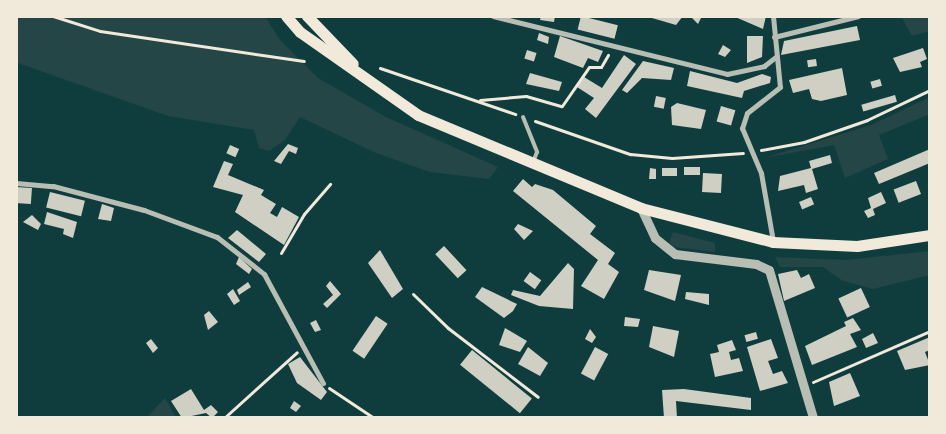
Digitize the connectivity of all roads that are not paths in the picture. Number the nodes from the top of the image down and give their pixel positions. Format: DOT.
graph roads {
  1 [pos="286,16"];
  2 [pos="307,16"];
  3 [pos="493,16"];
  4 [pos="773,16"];
  5 [pos="858,16"];
  6 [pos="774,38"];
  7 [pos="777,56"];
  8 [pos="379,90"];
  9 [pos="522,116"];
  10 [pos="533,164"];
  11 [pos="16,183"];
  12 [pos="641,208"];
  13 [pos="930,235"];
  14 [pos="773,242"];
  15 [pos="323,383"];
  16 [pos="813,418"];
  1 -- 8 [label="main road"];
  2 -- 8 [label="main road"];
  3 -- 7 [label="street"];
  4 -- 6 [label="street"];
  5 -- 6 [label="street"];
  6 -- 7 [label="street"];
  7 -- 14 [label="street"];
  8 -- 10 [label="main road"];
  9 -- 10 [label="lane"];
  10 -- 12 [label="main road"];
  11 -- 15 [label="street"];
  12 -- 14 [label="main road"];
  12 -- 16 [label="street"];
  13 -- 14 [label="main road"];
}
